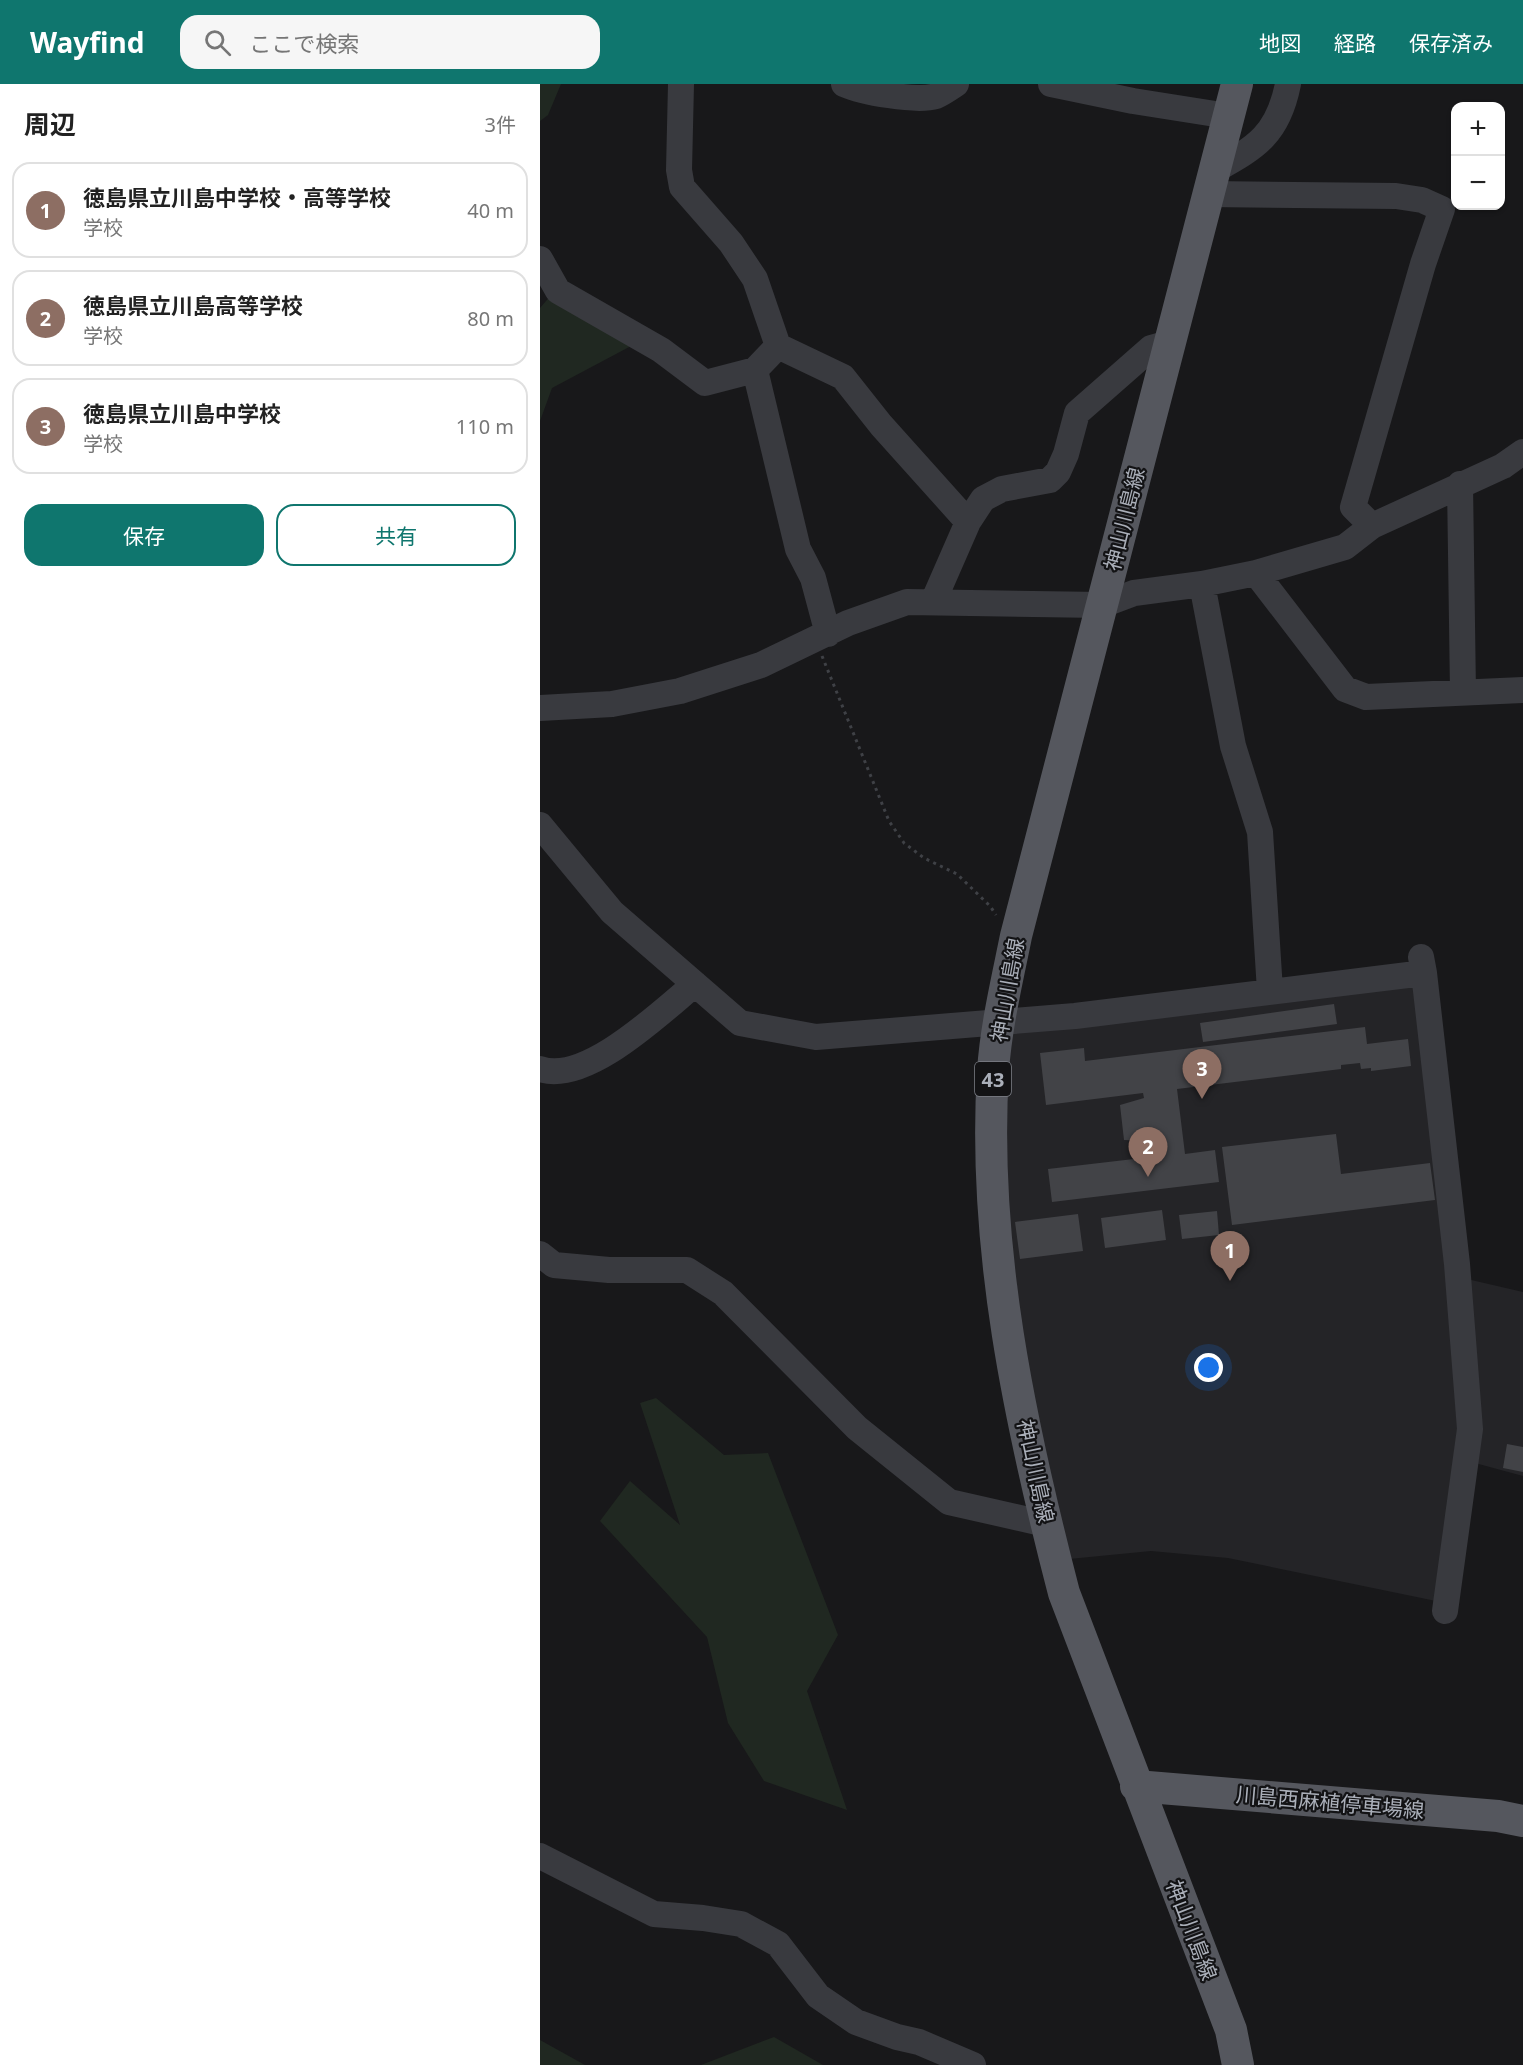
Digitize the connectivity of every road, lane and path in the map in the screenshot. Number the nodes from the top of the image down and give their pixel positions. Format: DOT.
graph roads {
  1 [pos="681,84"];
  2 [pos="956,84"];
  3 [pos="1051,84"];
  4 [pos="1237,84"];
  5 [pos="1288,84"];
  6 [pos="849,85"];
  7 [pos="1228,116"];
  8 [pos="1212,182"];
  9 [pos="540,259"];
  10 [pos="1169,343"];
  11 [pos="778,346"];
  12 [pos="755,370"];
  13 [pos="1523,452"];
  14 [pos="1460,484"];
  15 [pos="968,522"];
  16 [pos="1372,526"];
  17 [pos="1256,573"];
  18 [pos="1202,585"];
  19 [pos="933,602"];
  20 [pos="1102,605"];
  21 [pos="822,637"];
  22 [pos="1523,690"];
  23 [pos="1463,692"];
  24 [pos="540,708"];
  25 [pos="540,825"];
  26 [pos="1016,936"];
  27 [pos="695,984"];
  28 [pos="1270,992"];
  29 [pos="1000,1022"];
  30 [pos="540,1069"];
  31 [pos="540,1254"];
  32 [pos="1046,1524"];
  33 [pos="1445,1611"];
  34 [pos="1136,1786"];
  35 [pos="1523,1821"];
  36 [pos="541,1854"];
  37 [pos="962,2063"];
  38 [pos="1238,2065"];
  1 -- 11 [label="street"];
  2 -- 6 [label="street"];
  3 -- 7 [label="street"];
  4 -- 7 [label="main road, 神山川島線 / 43"];
  5 -- 8 [label="street"];
  7 -- 8 [label="main road, 神山川島線 / 43"];
  8 -- 10 [label="main road, 神山川島線 / 43"];
  8 -- 16 [label="street"];
  9 -- 12 [label="street"];
  10 -- 15 [label="street"];
  10 -- 20 [label="main road, 神山川島線 / 43"];
  11 -- 12 [label="street"];
  11 -- 15 [label="street"];
  12 -- 21 [label="street"];
  13 -- 14 [label="street"];
  14 -- 16 [label="street"];
  14 -- 23 [label="street"];
  15 -- 19 [label="street"];
  16 -- 17 [label="street"];
  17 -- 18 [label="street"];
  17 -- 23 [label="street"];
  18 -- 20 [label="street"];
  18 -- 28 [label="street"];
  19 -- 20 [label="street"];
  19 -- 21 [label="street"];
  20 -- 26 [label="main road, 神山川島線 / 43"];
  21 -- 24 [label="street"];
  21 -- 26 [label="path"];
  22 -- 23 [label="street"];
  25 -- 27 [label="street"];
  26 -- 29 [label="main road, 神山川島線 / 43"];
  27 -- 29 [label="street"];
  27 -- 30 [label="street"];
  28 -- 29 [label="street"];
  28 -- 33 [label="street"];
  29 -- 32 [label="main road, 神山川島線 / 43"];
  31 -- 32 [label="street"];
  32 -- 34 [label="main road, 神山川島線 / 43"];
  34 -- 35 [label="main road, 川島西麻植停車場線"];
  34 -- 38 [label="main road, 神山川島線 / 43"];
  36 -- 37 [label="street"];
}
